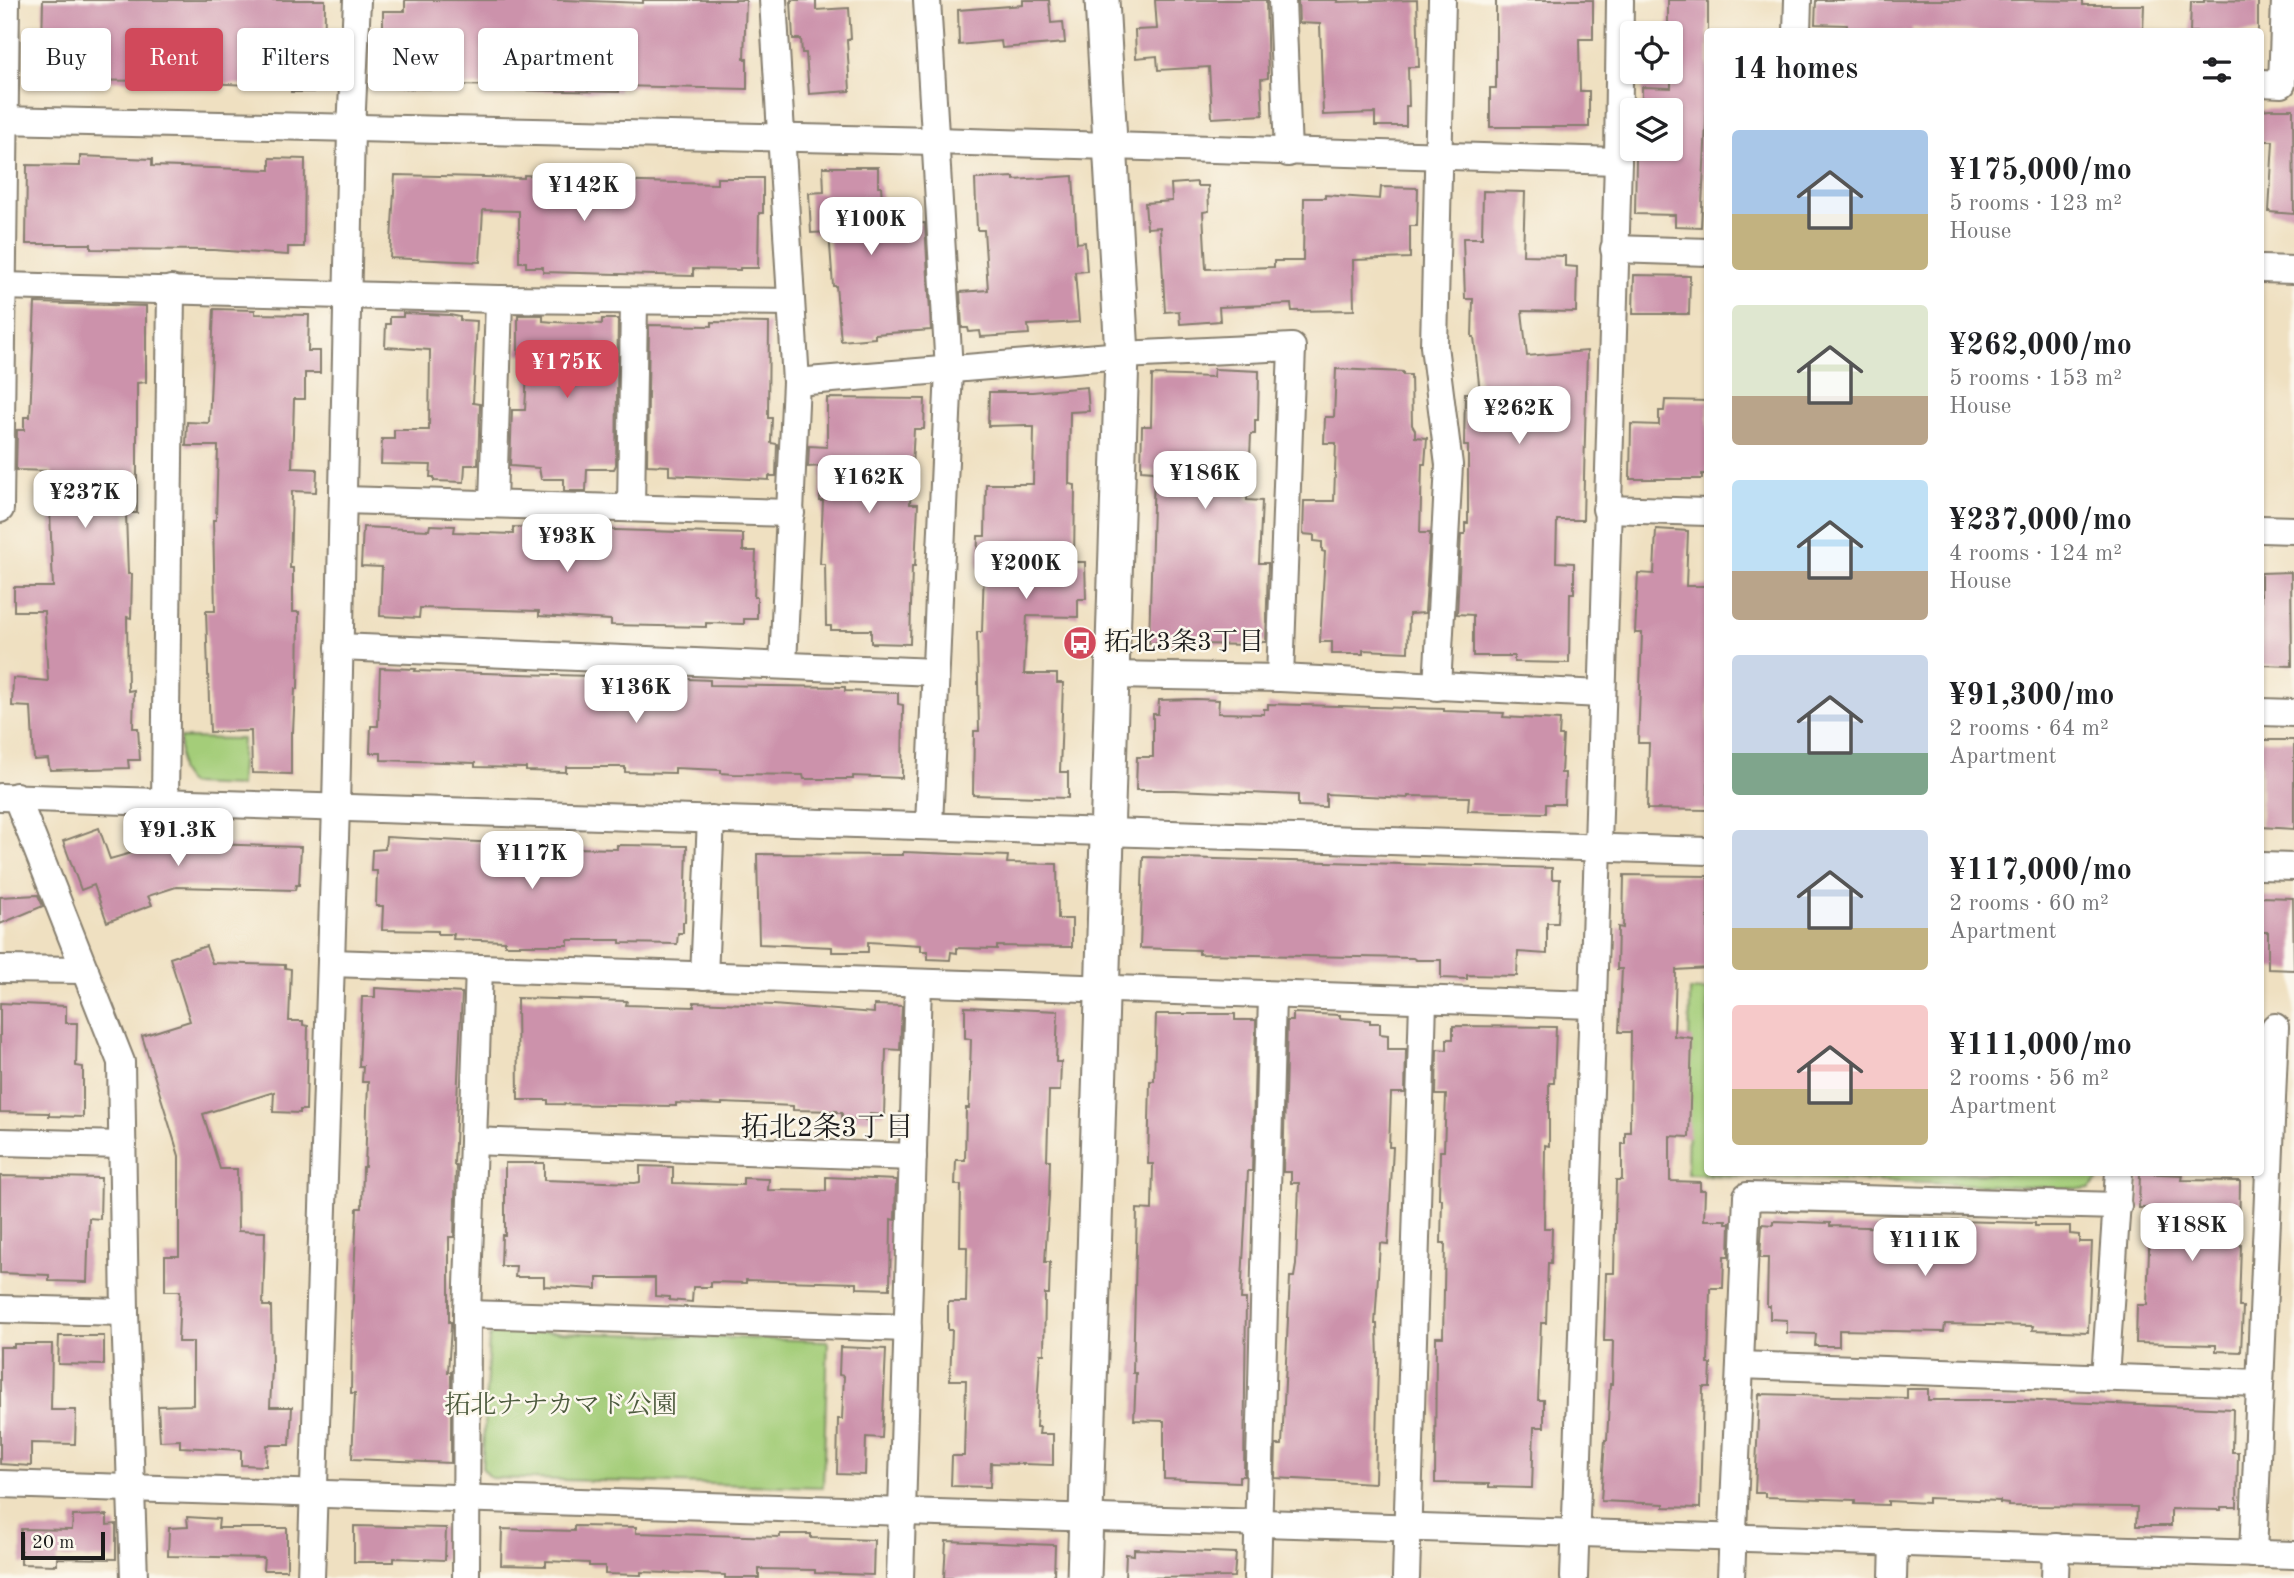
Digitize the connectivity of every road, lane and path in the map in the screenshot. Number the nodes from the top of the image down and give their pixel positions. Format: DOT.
graph roads {
  1 [pos="6,0"];
  2 [pos="358,0"];
  3 [pos="773,0"];
  4 [pos="927,0"];
  5 [pos="1102,0"];
  6 [pos="1282,0"];
  7 [pos="1442,0"];
  8 [pos="1620,0"];
  9 [pos="1798,0"];
  10 [pos="2285,0"];
  11 [pos="1797,28"];
  12 [pos="2264,83"];
  13 [pos="3,120"];
  14 [pos="351,130"];
  15 [pos="781,137"];
  16 [pos="936,141"];
  17 [pos="1110,146"];
  18 [pos="1288,153"];
  19 [pos="1440,155"];
  20 [pos="1618,161"];
  21 [pos="1614,249"];
  22 [pos="1704,252"];
  23 [pos="2264,269"];
  24 [pos="2294,270"];
  25 [pos="2,286"];
  26 [pos="172,289"];
  27 [pos="347,295"];
  28 [pos="499,299"];
  29 [pos="634,301"];
  30 [pos="791,302"];
  31 [pos="1122,355"];
  32 [pos="949,370"];
  33 [pos="796,382"];
  34 [pos="342,500"];
  35 [pos="493,503"];
  36 [pos="631,508"];
  37 [pos="0,509"];
  38 [pos="1606,509"];
  39 [pos="1704,512"];
  40 [pos="791,513"];
  41 [pos="2264,529"];
  42 [pos="2294,530"];
  43 [pos="339,647"];
  44 [pos="783,664"];
  45 [pos="935,672"];
  46 [pos="1112,675"];
  47 [pos="1280,678"];
  48 [pos="1437,687"];
  49 [pos="1601,694"];
  50 [pos="2264,712"];
  51 [pos="2294,713"];
  52 [pos="8,797"];
  53 [pos="165,801"];
  54 [pos="336,807"];
  55 [pos="711,819"];
  56 [pos="929,825"];
  57 [pos="1106,830"];
  58 [pos="1598,846"];
  59 [pos="1704,851"];
  60 [pos="2264,866"];
  61 [pos="2294,867"];
  62 [pos="331,963"];
  63 [pos="480,968"];
  64 [pos="0,969"];
  65 [pos="85,970"];
  66 [pos="704,976"];
  67 [pos="918,984"];
  68 [pos="1102,990"];
  69 [pos="1272,996"];
  70 [pos="1423,1001"];
  71 [pos="1593,1005"];
  72 [pos="2277,1027"];
  73 [pos="473,1140"];
  74 [pos="0,1142"];
  75 [pos="123,1145"];
  76 [pos="914,1157"];
  77 [pos="2119,1176"];
  78 [pos="2118,1206"];
  79 [pos="0,1309"];
  80 [pos="125,1312"];
  81 [pos="467,1314"];
  82 [pos="908,1328"];
  83 [pos="1740,1365"];
  84 [pos="2105,1377"];
  85 [pos="2260,1383"];
  86 [pos="0,1484"];
  87 [pos="131,1487"];
  88 [pos="313,1493"];
  89 [pos="466,1497"];
  90 [pos="903,1511"];
  91 [pos="1086,1516"];
  92 [pos="1260,1522"];
  93 [pos="1408,1527"];
  94 [pos="1575,1533"];
  95 [pos="1732,1537"];
  96 [pos="1894,1542"];
  97 [pos="2056,1547"];
  98 [pos="2253,1554"];
  99 [pos="2294,1555"];
  100 [pos="134,1578"];
  101 [pos="311,1578"];
  102 [pos="466,1578"];
  103 [pos="900,1578"];
  104 [pos="1084,1578"];
  105 [pos="1257,1578"];
  106 [pos="1406,1578"];
  107 [pos="1573,1578"];
  108 [pos="1731,1578"];
  109 [pos="1893,1578"];
  110 [pos="2054,1578"];
  1 -- 13 [label="street"];
  2 -- 14 [label="street"];
  3 -- 15 [label="street"];
  4 -- 16 [label="street"];
  5 -- 17 [label="street"];
  6 -- 18 [label="street"];
  7 -- 19 [label="street"];
  8 -- 20 [label="street"];
  9 -- 11 [label="street"];
  10 -- 12 [label="street"];
  13 -- 14 [label="street"];
  13 -- 25 [label="street"];
  14 -- 15 [label="street"];
  14 -- 27 [label="street"];
  15 -- 16 [label="street"];
  15 -- 30 [label="street"];
  16 -- 17 [label="street"];
  16 -- 32 [label="street"];
  17 -- 18 [label="street"];
  17 -- 31 [label="street"];
  18 -- 19 [label="street"];
  19 -- 20 [label="street"];
  19 -- 48 [label="street"];
  20 -- 21 [label="street"];
  21 -- 22 [label="street"];
  21 -- 38 [label="street"];
  23 -- 24 [label="street"];
  25 -- 26 [label="street"];
  25 -- 37 [label="street"];
  26 -- 27 [label="street"];
  26 -- 53 [label="street"];
  27 -- 28 [label="street"];
  27 -- 34 [label="street"];
  28 -- 29 [label="street"];
  28 -- 35 [label="street"];
  29 -- 30 [label="street"];
  29 -- 36 [label="street"];
  30 -- 33 [label="street"];
  31 -- 32 [label="street"];
  31 -- 46 [label="street"];
  31 -- 47 [label="street"];
  32 -- 33 [label="street"];
  32 -- 45 [label="street"];
  33 -- 40 [label="street"];
  34 -- 35 [label="street"];
  34 -- 43 [label="street"];
  35 -- 36 [label="street"];
  36 -- 40 [label="street"];
  38 -- 39 [label="street"];
  38 -- 49 [label="street"];
  40 -- 44 [label="street"];
  41 -- 42 [label="street"];
  43 -- 44 [label="street"];
  43 -- 54 [label="street"];
  44 -- 45 [label="street"];
  45 -- 56 [label="street"];
  46 -- 47 [label="street"];
  46 -- 57 [label="street"];
  47 -- 48 [label="street"];
  48 -- 49 [label="street"];
  49 -- 58 [label="street"];
  50 -- 51 [label="street"];
  52 -- 53 [label="street"];
  52 -- 65 [label="street"];
  53 -- 54 [label="street"];
  54 -- 55 [label="street"];
  54 -- 62 [label="street"];
  55 -- 56 [label="street"];
  55 -- 66 [label="street"];
  56 -- 57 [label="street"];
  57 -- 58 [label="street"];
  57 -- 68 [label="street"];
  58 -- 59 [label="street"];
  58 -- 71 [label="street"];
  60 -- 61 [label="street"];
  62 -- 63 [label="street"];
  62 -- 88 [label="street"];
  63 -- 66 [label="street"];
  63 -- 73 [label="street"];
  64 -- 65 [label="street"];
  65 -- 75 [label="street"];
  66 -- 67 [label="street"];
  67 -- 68 [label="street"];
  67 -- 76 [label="street"];
  68 -- 69 [label="street"];
  68 -- 91 [label="street"];
  69 -- 70 [label="street"];
  69 -- 92 [label="street"];
  70 -- 71 [label="street"];
  70 -- 93 [label="street"];
  71 -- 94 [label="street"];
  72 -- 85 [label="street"];
  73 -- 76 [label="street"];
  73 -- 81 [label="street"];
  74 -- 75 [label="street"];
  75 -- 80 [label="street"];
  76 -- 82 [label="street"];
  77 -- 78 [label="street"];
  78 -- 83 [label="street"];
  78 -- 84 [label="street"];
  79 -- 80 [label="street"];
  80 -- 87 [label="street"];
  81 -- 82 [label="street"];
  81 -- 89 [label="street"];
  82 -- 90 [label="street"];
  83 -- 84 [label="street"];
  83 -- 95 [label="street"];
  84 -- 85 [label="street"];
  85 -- 98 [label="street"];
  86 -- 87 [label="street"];
  87 -- 88 [label="street"];
  87 -- 100 [label="street"];
  88 -- 89 [label="street"];
  88 -- 101 [label="street"];
  89 -- 90 [label="street"];
  89 -- 102 [label="street"];
  90 -- 91 [label="street"];
  90 -- 103 [label="street"];
  91 -- 92 [label="street"];
  91 -- 104 [label="street"];
  92 -- 93 [label="street"];
  92 -- 105 [label="street"];
  93 -- 94 [label="street"];
  93 -- 106 [label="street"];
  94 -- 95 [label="street"];
  94 -- 107 [label="street"];
  95 -- 96 [label="street"];
  95 -- 108 [label="street"];
  96 -- 97 [label="street"];
  96 -- 109 [label="street"];
  97 -- 98 [label="street"];
  97 -- 110 [label="street"];
  98 -- 99 [label="street"];
}
